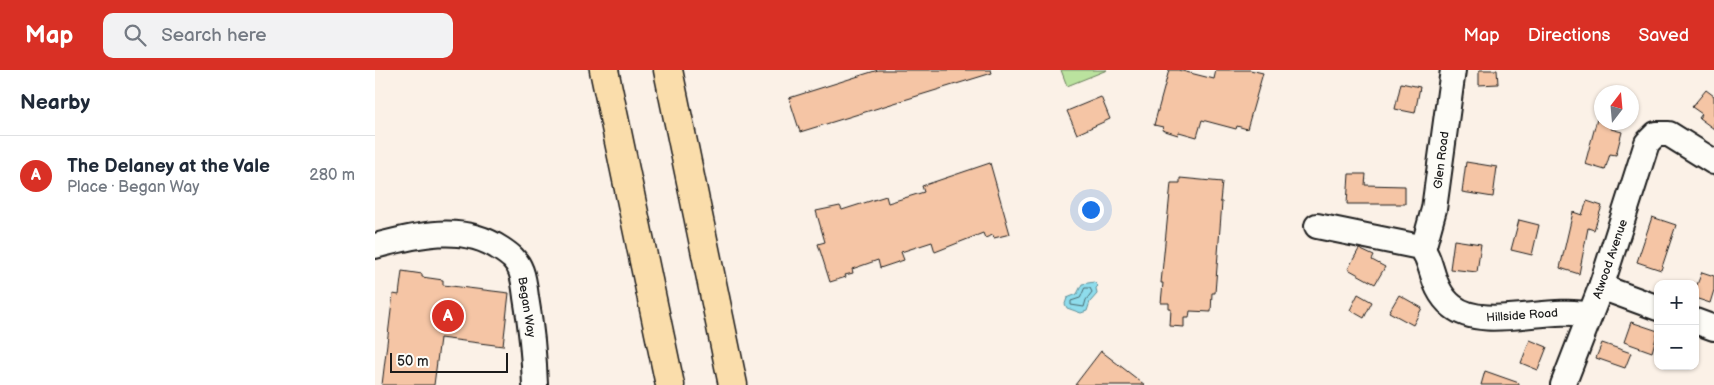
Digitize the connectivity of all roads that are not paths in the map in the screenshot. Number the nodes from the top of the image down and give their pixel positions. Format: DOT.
graph roads {
  1 [pos="605,70"];
  2 [pos="668,70"];
  3 [pos="1453,70"];
  4 [pos="1714,162"];
  5 [pos="1317,226"];
  6 [pos="375,246"];
  7 [pos="1423,249"];
  8 [pos="1601,287"];
  9 [pos="1654,307"];
  10 [pos="1590,315"];
  11 [pos="1699,322"];
  12 [pos="1714,328"];
  13 [pos="535,385"];
  14 [pos="670,385"];
  15 [pos="733,385"];
  16 [pos="1563,385"];
  1 -- 14 [label="highway"];
  2 -- 15 [label="highway"];
  3 -- 7 [label="street, Glen Road"];
  4 -- 8 [label="street, Atwood Avenue"];
  5 -- 7 [label="street"];
  6 -- 13 [label="street, Began Way"];
  7 -- 10 [label="street, Hillside Road"];
  8 -- 9 [label="street"];
  8 -- 10 [label="street, Atwood Avenue"];
  10 -- 16 [label="street, Atwood Avenue"];
  11 -- 12 [label="street"];
}
